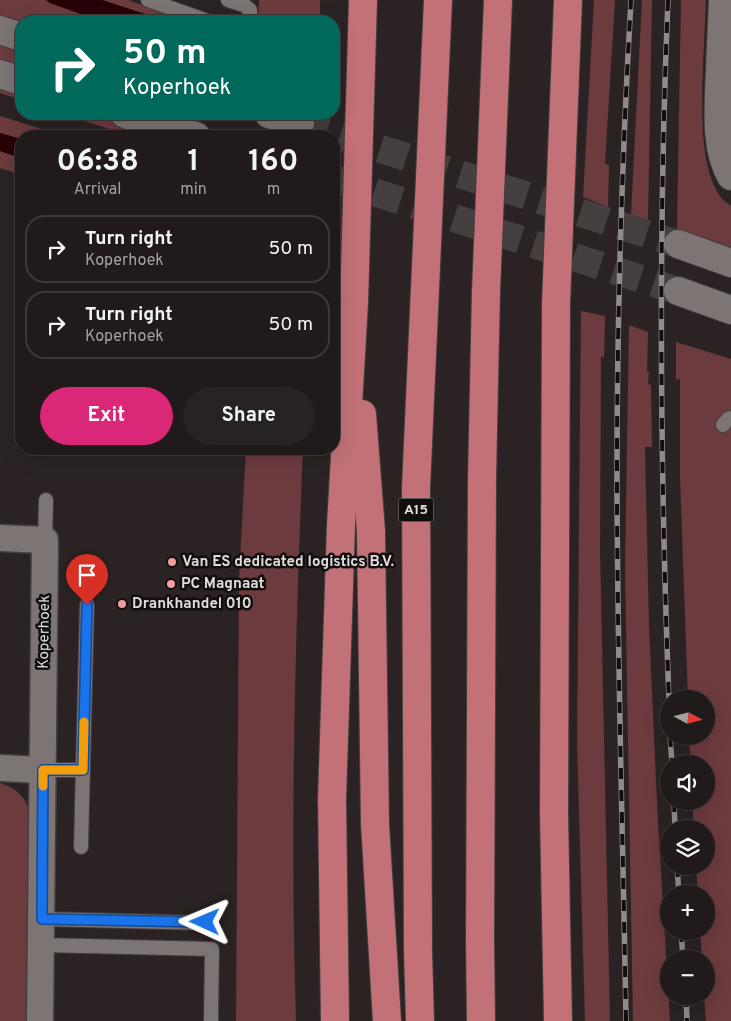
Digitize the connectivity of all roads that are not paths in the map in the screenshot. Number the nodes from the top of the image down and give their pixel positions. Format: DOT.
graph roads {
  1 [pos="148,0"];
  2 [pos="228,0"];
  3 [pos="364,0"];
  4 [pos="438,0"];
  5 [pos="498,0"];
  6 [pos="568,0"];
  7 [pos="724,0"];
  8 [pos="191,15"];
  9 [pos="250,15"];
  10 [pos="0,30"];
  11 [pos="15,35"];
  12 [pos="0,74"];
  13 [pos="15,78"];
  14 [pos="144,120"];
  15 [pos="290,120"];
  16 [pos="300,123"];
  17 [pos="177,130"];
  18 [pos="731,176"];
  19 [pos="678,244"];
  20 [pos="731,263"];
  21 [pos="678,291"];
  22 [pos="354,303"];
  23 [pos="731,310"];
  24 [pos="46,500"];
  25 [pos="0,538"];
  26 [pos="46,540"];
  27 [pos="87,605"];
  28 [pos="0,768"];
  29 [pos="43,770"];
  30 [pos="83,770"];
  31 [pos="81,847"];
  32 [pos="42,919"];
  33 [pos="205,922"];
  34 [pos="41,945"];
  35 [pos="40,1021"];
  36 [pos="211,1021"];
  37 [pos="335,1021"];
  38 [pos="387,1021"];
  39 [pos="420,1021"];
  40 [pos="481,1021"];
  41 [pos="558,1021"];
  1 -- 8 [label="lane"];
  2 -- 9 [label="lane"];
  3 -- 22 [label="highway"];
  4 -- 39 [label="highway, A15"];
  5 -- 40 [label="highway"];
  6 -- 41 [label="highway"];
  7 -- 18 [label="main road"];
  10 -- 11 [label="main road"];
  12 -- 13 [label="main road"];
  14 -- 17 [label="main road"];
  15 -- 16 [label="main road"];
  19 -- 20 [label="main road"];
  21 -- 23 [label="main road"];
  22 -- 37 [label="highway"];
  22 -- 38 [label="highway"];
  24 -- 26 [label="lane"];
  25 -- 26 [label="street"];
  26 -- 29 [label="street, Koperhoek"];
  27 -- 30 [label="lane"];
  28 -- 29 [label="street"];
  29 -- 30 [label="lane"];
  29 -- 32 [label="street, Koperhoek"];
  30 -- 31 [label="lane"];
  32 -- 33 [label="lane"];
  32 -- 34 [label="street, Koperhoek"];
  34 -- 35 [label="street, Koperhoek"];
  34 -- 36 [label="lane"];
}
